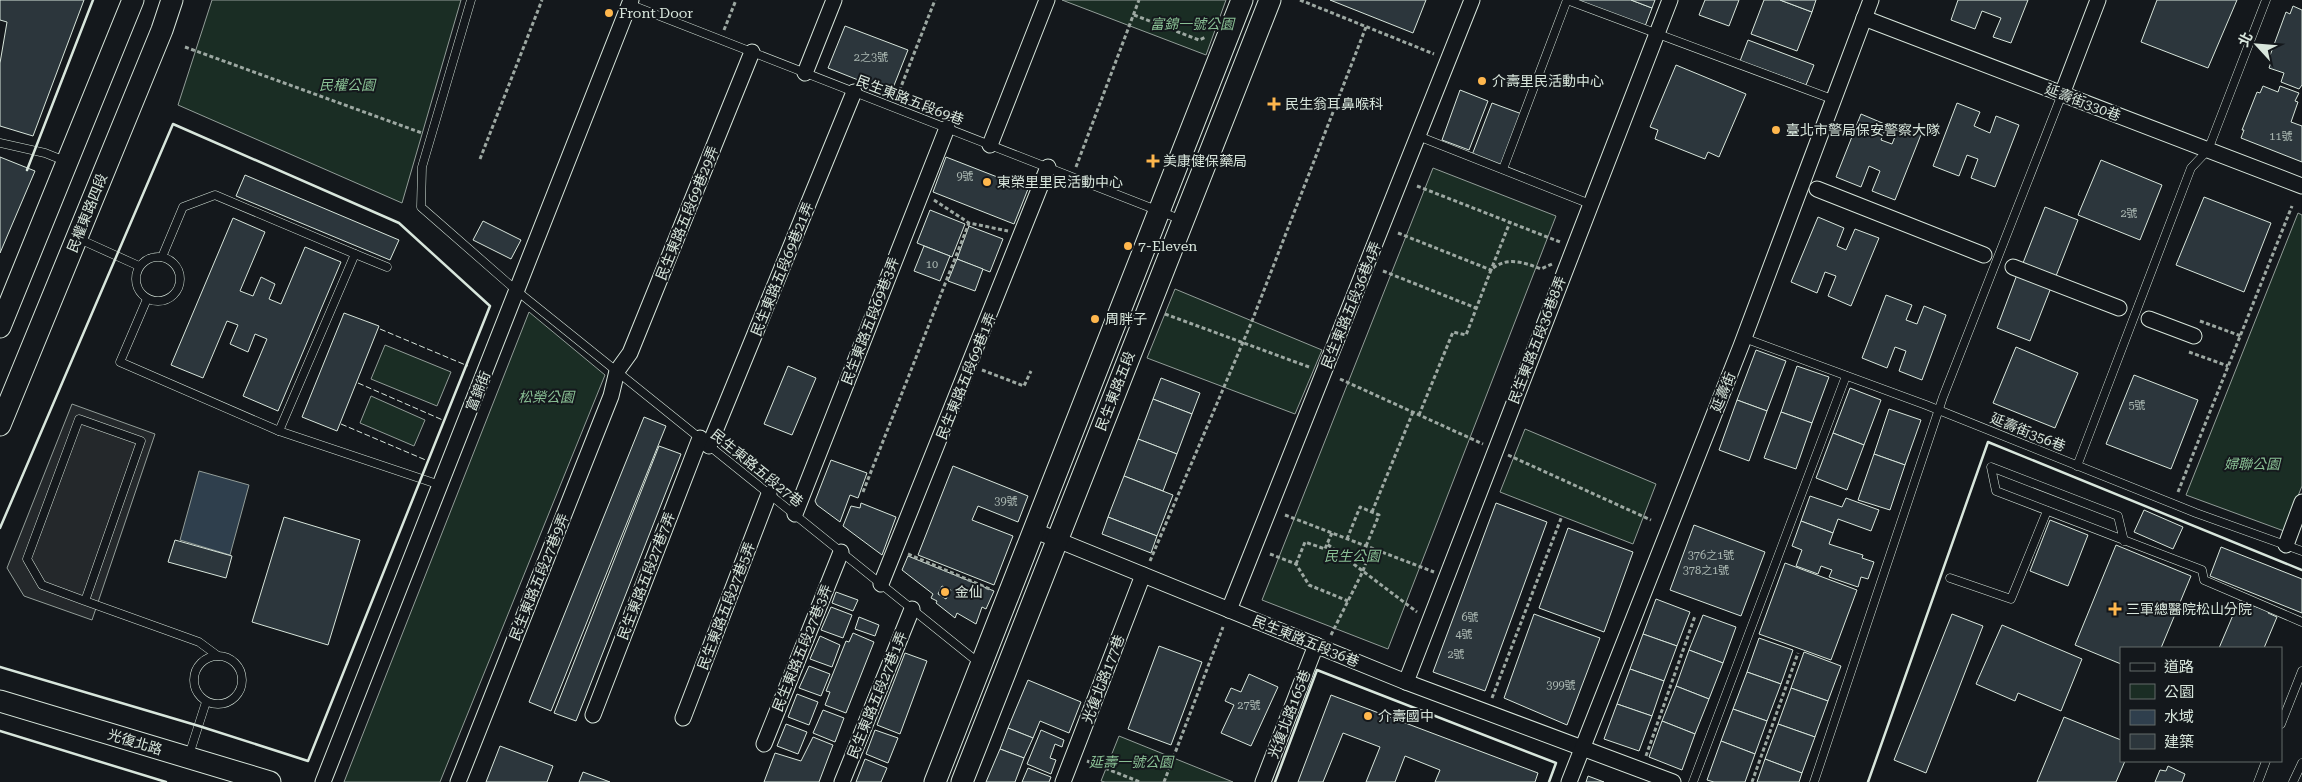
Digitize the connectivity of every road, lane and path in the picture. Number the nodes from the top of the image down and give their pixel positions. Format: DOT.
graph roads {
  1 [pos="133,0"];
  2 [pos="172,0"];
  3 [pos="470,0"];
  4 [pos="542,0"];
  5 [pos="736,0"];
  6 [pos="834,0"];
  7 [pos="936,0"];
  8 [pos="1047,0"];
  9 [pos="1139,0"];
  10 [pos="1242,0"];
  11 [pos="1270,0"];
  12 [pos="1300,0"];
  13 [pos="1472,0"];
  14 [pos="1567,0"];
  15 [pos="1670,0"];
  16 [pos="1871,0"];
  17 [pos="2098,0"];
  18 [pos="2266,0"];
  19 [pos="626,1"];
  20 [pos="1134,15"];
  21 [pos="1864,18"];
  22 [pos="1366,27"];
  23 [pos="1209,34"];
  24 [pos="1657,35"];
  25 [pos="720,39"];
  26 [pos="185,47"];
  27 [pos="752,52"];
  28 [pos="1448,60"];
  29 [pos="805,73"];
  30 [pos="854,92"];
  31 [pos="2062,94"];
  32 [pos="1832,99"];
  33 [pos="893,107"];
  34 [pos="947,128"];
  35 [pos="431,135"];
  36 [pos="1418,136"];
  37 [pos="0,143"];
  38 [pos="990,145"];
  39 [pos="2208,150"];
  40 [pos="480,159"];
  41 [pos="68,162"];
  42 [pos="1048,167"];
  43 [pos="1503,170"];
  44 [pos="1072,176"];
  45 [pos="1417,186"];
  46 [pos="2302,186"];
  47 [pos="1817,189"];
  48 [pos="920,194"];
  49 [pos="1590,204"];
  50 [pos="2292,206"];
  51 [pos="1159,210"];
  52 [pos="1182,220"];
  53 [pos="1510,222"];
  54 [pos="969,223"];
  55 [pos="1398,233"];
  56 [pos="1022,234"];
  57 [pos="77,238"];
  58 [pos="1560,242"];
  59 [pos="355,254"];
  60 [pos="1984,255"];
  61 [pos="162,257"];
  62 [pos="1552,264"];
  63 [pos="139,266"];
  64 [pos="387,267"];
  65 [pos="2013,267"];
  66 [pos="1491,270"];
  67 [pos="1383,271"];
  68 [pos="517,291"];
  69 [pos="147,299"];
  70 [pos="1476,308"];
  71 [pos="2120,308"];
  72 [pos="1160,312"];
  73 [pos="2149,319"];
  74 [pos="0,327"];
  75 [pos="2194,336"];
  76 [pos="1744,338"];
  77 [pos="1242,344"];
  78 [pos="970,366"];
  79 [pos="1314,369"];
  80 [pos="1031,370"];
  81 [pos="617,371"];
  82 [pos="1846,376"];
  83 [pos="1340,378"];
  84 [pos="1939,411"];
  85 [pos="1414,412"];
  86 [pos="1419,415"];
  87 [pos="0,425"];
  88 [pos="279,431"];
  89 [pos="704,442"];
  90 [pos="1484,444"];
  91 [pos="1506,454"];
  92 [pos="2077,466"];
  93 [pos="440,486"];
  94 [pos="863,492"];
  95 [pos="2178,492"];
  96 [pos="770,494"];
  97 [pos="2302,502"];
  98 [pos="2047,511"];
  99 [pos="1372,512"];
  100 [pos="795,514"];
  101 [pos="1286,515"];
  102 [pos="1562,516"];
  103 [pos="1651,520"];
  104 [pos="1033,530"];
  105 [pos="1332,533"];
  106 [pos="1347,538"];
  107 [pos="1057,540"];
  108 [pos="2124,541"];
  109 [pos="1327,544"];
  110 [pos="2286,545"];
  111 [pos="1366,546"];
  112 [pos="1371,548"];
  113 [pos="896,550"];
  114 [pos="2302,551"];
  115 [pos="841,552"];
  116 [pos="1270,554"];
  117 [pos="1296,564"];
  118 [pos="1146,569"];
  119 [pos="1363,571"];
  120 [pos="1435,573"];
  121 [pos="1950,578"];
  122 [pos="881,584"];
  123 [pos="995,591"];
  124 [pos="85,601"];
  125 [pos="1348,601"];
  126 [pos="912,609"];
  127 [pos="1229,610"];
  128 [pos="1419,614"];
  129 [pos="1695,616"];
  130 [pos="2302,622"];
  131 [pos="1223,627"];
  132 [pos="1331,635"];
  133 [pos="1316,645"];
  134 [pos="1798,653"];
  135 [pos="218,656"];
  136 [pos="981,664"];
  137 [pos="2302,671"];
  138 [pos="1406,682"];
  139 [pos="1492,698"];
  140 [pos="0,701"];
  141 [pos="206,702"];
  142 [pos="592,715"];
  143 [pos="683,718"];
  144 [pos="2282,721"];
  145 [pos="764,744"];
  146 [pos="1581,748"];
  147 [pos="188,758"];
  148 [pos="1086,760"];
  149 [pos="2266,762"];
  150 [pos="2302,763"];
  151 [pos="1640,770"];
  152 [pos="270,782"];
  153 [pos="323,782"];
  154 [pos="458,782"];
  155 [pos="842,782"];
  156 [pos="935,782"];
  157 [pos="962,782"];
  158 [pos="1063,782"];
  159 [pos="1140,782"];
  160 [pos="1164,782"];
  161 [pos="1263,782"];
  162 [pos="1569,782"];
  163 [pos="1673,782"];
  164 [pos="1694,782"];
  165 [pos="1752,782"];
  166 [pos="1814,782"];
  167 [pos="2258,782"];
  168 [pos="2293,782"];
  1 -- 41 [label="street"];
  2 -- 57 [label="street, 民權東路四段"];
  3 -- 35 [label="lane, 民生東路五段27巷"];
  4 -- 40 [label="path"];
  5 -- 25 [label="path"];
  6 -- 29 [label="street"];
  7 -- 33 [label="path"];
  8 -- 38 [label="street"];
  9 -- 20 [label="path"];
  10 -- 51 [label="street, 民生東路五段"];
  11 -- 52 [label="street, 民生東路五段"];
  12 -- 22 [label="path"];
  13 -- 28 [label="street, 民生東路五段36巷4弄"];
  14 -- 24 [label="lane"];
  14 -- 43 [label="lane"];
  15 -- 24 [label="street, 民生東路五段36巷8弄"];
  16 -- 21 [label="street, 延壽街"];
  17 -- 31 [label="street"];
  18 -- 39 [label="lane"];
  19 -- 25 [label="lane, 民生東路五段69巷"];
  19 -- 68 [label="street, 富錦街"];
  20 -- 23 [label="path"];
  20 -- 44 [label="path"];
  21 -- 31 [label="street, 延壽街330巷"];
  21 -- 32 [label="street, 延壽街"];
  22 -- 28 [label="path"];
  22 -- 77 [label="path"];
  24 -- 32 [label="lane"];
  24 -- 49 [label="street, 民生東路五段36巷8弄"];
  25 -- 27 [label="lane, 民生東路五段69巷"];
  26 -- 35 [label="path"];
  27 -- 29 [label="lane, 民生東路五段69巷"];
  27 -- 81 [label="street, 民生東路五段69巷29弄"];
  28 -- 36 [label="street, 民生東路五段36巷4弄"];
  29 -- 30 [label="lane, 民生東路五段69巷"];
  30 -- 33 [label="lane, 民生東路五段69巷"];
  30 -- 89 [label="street, 民生東路五段69巷21弄"];
  31 -- 39 [label="street, 延壽街330巷"];
  31 -- 84 [label="lane"];
  32 -- 76 [label="street, 延壽街"];
  33 -- 34 [label="lane, 民生東路五段69巷"];
  34 -- 38 [label="lane, 民生東路五段69巷"];
  34 -- 48 [label="street, 民生東路五段69巷3弄"];
  35 -- 68 [label="lane, 民生東路五段27巷"];
  36 -- 43 [label="lane"];
  36 -- 127 [label="street, 民生東路五段36巷4弄"];
  37 -- 41 [label="lane"];
  38 -- 42 [label="lane, 民生東路五段69巷"];
  39 -- 46 [label="street, 延壽街330巷"];
  39 -- 92 [label="lane"];
  41 -- 74 [label="street"];
  42 -- 44 [label="lane, 民生東路五段69巷"];
  42 -- 56 [label="street, 民生東路五段69巷1弄"];
  43 -- 49 [label="lane"];
  44 -- 51 [label="lane, 民生東路五段69巷"];
  45 -- 53 [label="path"];
  47 -- 60 [label="street"];
  48 -- 54 [label="path"];
  48 -- 100 [label="street, 民生東路五段69巷3弄"];
  49 -- 138 [label="street, 民生東路五段36巷8弄"];
  50 -- 95 [label="path"];
  51 -- 52 [label="lane, 民生東路五段69巷"];
  51 -- 104 [label="street, 民生東路五段"];
  52 -- 107 [label="street, 民生東路五段"];
  53 -- 58 [label="path"];
  53 -- 66 [label="path"];
  54 -- 56 [label="path"];
  54 -- 94 [label="path"];
  55 -- 66 [label="path"];
  56 -- 78 [label="street, 民生東路五段69巷1弄"];
  57 -- 63 [label="lane"];
  57 -- 87 [label="street, 民權東路四段"];
  59 -- 61 [label="lane"];
  59 -- 64 [label="lane"];
  59 -- 88 [label="lane"];
  61 -- 63 [label="lane"];
  61 -- 69 [label="lane"];
  62 -- 66 [label="path"];
  63 -- 69 [label="lane"];
  65 -- 71 [label="street"];
  66 -- 70 [label="path"];
  67 -- 70 [label="path"];
  68 -- 81 [label="lane, 民生東路五段27巷"];
  68 -- 93 [label="street, 富錦街"];
  69 -- 88 [label="lane"];
  70 -- 86 [label="path"];
  72 -- 77 [label="path"];
  73 -- 75 [label="street"];
  76 -- 82 [label="lane, 延壽街356巷"];
  76 -- 146 [label="street, 延壽街"];
  77 -- 79 [label="path"];
  77 -- 118 [label="path"];
  78 -- 80 [label="path"];
  78 -- 113 [label="street, 民生東路五段69巷1弄"];
  81 -- 89 [label="lane, 民生東路五段27巷"];
  81 -- 154 [label="street, 民生東路五段27巷9弄"];
  82 -- 84 [label="lane, 延壽街356巷"];
  82 -- 164 [label="lane"];
  83 -- 85 [label="path"];
  84 -- 92 [label="lane, 延壽街356巷"];
  84 -- 166 [label="lane"];
  85 -- 86 [label="path"];
  85 -- 99 [label="path"];
  86 -- 90 [label="path"];
  88 -- 93 [label="lane"];
  89 -- 96 [label="lane, 民生東路五段27巷"];
  89 -- 142 [label="street, 民生東路五段27巷7弄"];
  91 -- 103 [label="path"];
  92 -- 110 [label="lane, 延壽街356巷"];
  93 -- 153 [label="street, 富錦街"];
  96 -- 100 [label="lane, 民生東路五段27巷"];
  96 -- 143 [label="street, 民生東路五段27巷5弄"];
  97 -- 110 [label="street"];
  98 -- 108 [label="lane"];
  98 -- 108 [label="lane"];
  98 -- 121 [label="lane"];
  99 -- 106 [label="path"];
  99 -- 111 [label="path"];
  100 -- 115 [label="lane, 民生東路五段27巷"];
  101 -- 105 [label="path"];
  102 -- 139 [label="path"];
  104 -- 107 [label="street, 民生東路五段36巷"];
  104 -- 136 [label="street, 民生東路五段"];
  105 -- 106 [label="path"];
  105 -- 109 [label="path"];
  106 -- 111 [label="path"];
  107 -- 118 [label="street, 民生東路五段36巷"];
  107 -- 157 [label="street, 民生東路五段"];
  108 -- 130 [label="lane"];
  109 -- 117 [label="path"];
  109 -- 119 [label="path"];
  110 -- 114 [label="lane, 延壽街356巷"];
  111 -- 112 [label="path"];
  112 -- 119 [label="path"];
  112 -- 120 [label="path"];
  113 -- 122 [label="street, 民生東路五段69巷1弄"];
  113 -- 123 [label="path"];
  115 -- 122 [label="lane, 民生東路五段27巷"];
  115 -- 145 [label="street, 民生東路五段27巷3弄"];
  116 -- 117 [label="path"];
  117 -- 125 [label="path"];
  118 -- 127 [label="street, 民生東路五段36巷"];
  118 -- 158 [label="street, 光復北路177巷"];
  119 -- 125 [label="path"];
  119 -- 128 [label="path"];
  122 -- 126 [label="lane, 民生東路五段27巷"];
  124 -- 124 [label="lane"];
  124 -- 135 [label="lane"];
  125 -- 132 [label="path"];
  126 -- 136 [label="lane, 民生東路五段27巷"];
  126 -- 155 [label="street, 民生東路五段27巷1弄"];
  127 -- 133 [label="street, 民生東路五段36巷"];
  129 -- 151 [label="path"];
  131 -- 160 [label="path"];
  133 -- 138 [label="street, 民生東路五段36巷"];
  133 -- 161 [label="street, 光復北路165巷"];
  134 -- 165 [label="path"];
  135 -- 141 [label="lane"];
  135 -- 141 [label="lane"];
  136 -- 156 [label="street, 民生東路五段"];
  137 -- 144 [label="lane"];
  138 -- 146 [label="street, 民生東路五段36巷"];
  140 -- 147 [label="street, 光復北路"];
  141 -- 147 [label="lane"];
  146 -- 151 [label="street, 民生東路五段36巷"];
  146 -- 162 [label="street, 延壽街"];
  147 -- 152 [label="street, 光復北路"];
  148 -- 159 [label="path"];
  149 -- 167 [label="lane"];
  150 -- 168 [label="lane"];
  151 -- 163 [label="street, 民生東路五段36巷"];
}
